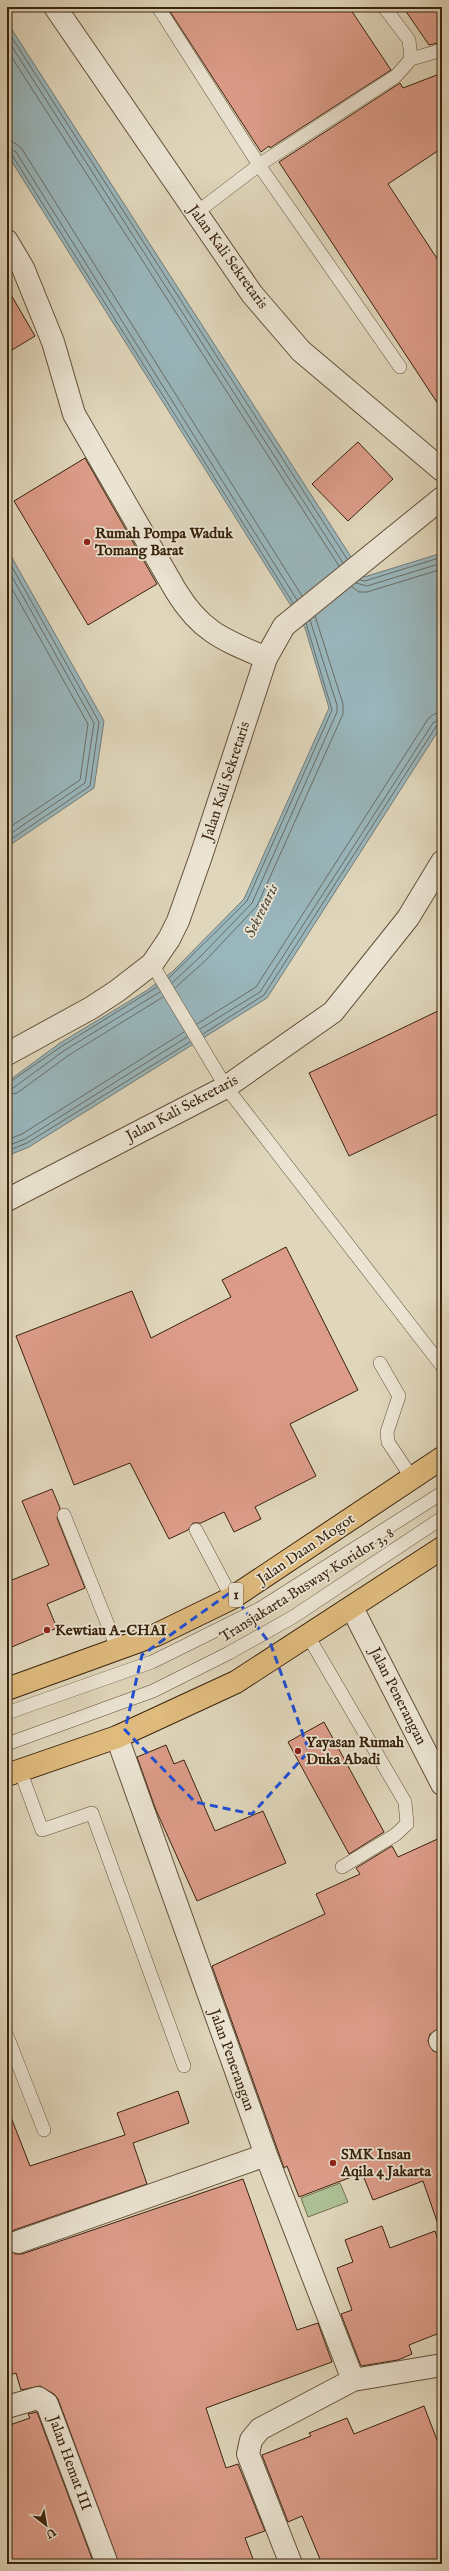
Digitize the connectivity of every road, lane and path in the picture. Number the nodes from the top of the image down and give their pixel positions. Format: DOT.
graph roads {
  1 [pos="55,7"];
  2 [pos="158,7"];
  3 [pos="384,7"];
  4 [pos="442,50"];
  5 [pos="411,59"];
  6 [pos="259,165"];
  7 [pos="196,213"];
  8 [pos="7,240"];
  9 [pos="400,367"];
  10 [pos="442,470"];
  11 [pos="442,498"];
  12 [pos="266,658"];
  13 [pos="442,862"];
  14 [pos="153,966"];
  15 [pos="7,1054"];
  16 [pos="226,1087"];
  17 [pos="7,1200"];
  18 [pos="380,1363"];
  19 [pos="442,1366"];
  20 [pos="442,1458"];
  21 [pos="412,1478"];
  22 [pos="442,1493"];
  23 [pos="64,1515"];
  24 [pos="442,1518"];
  25 [pos="196,1530"];
  26 [pos="442,1548"];
  27 [pos="232,1598"];
  28 [pos="352,1608"];
  29 [pos="308,1636"];
  30 [pos="118,1650"];
  31 [pos="7,1689"];
  32 [pos="7,1713"];
  33 [pos="117,1737"];
  34 [pos="7,1744"];
  35 [pos="14,1773"];
  36 [pos="442,1784"];
  37 [pos="342,1867"];
  38 [pos="7,2036"];
  39 [pos="184,2066"];
  40 [pos="44,2130"];
  41 [pos="266,2155"];
  42 [pos="18,2242"];
  43 [pos="442,2365"];
  44 [pos="353,2380"];
  45 [pos="7,2406"];
  46 [pos="107,2564"];
  47 [pos="291,2564"];
  1 -- 7 [label="street, Jalan Kali Sekretaris"];
  2 -- 6 [label="lane"];
  3 -- 5 [label="lane"];
  4 -- 5 [label="lane"];
  5 -- 6 [label="lane"];
  6 -- 7 [label="lane"];
  6 -- 9 [label="lane"];
  7 -- 10 [label="street, Jalan Kali Sekretaris"];
  8 -- 12 [label="street"];
  11 -- 12 [label="street, Jalan Kali Sekretaris"];
  12 -- 14 [label="street, Jalan Kali Sekretaris"];
  13 -- 16 [label="street, Jalan Kali Sekretaris"];
  14 -- 15 [label="street, Jalan Kali Sekretaris"];
  14 -- 16 [label="lane"];
  16 -- 17 [label="street, Jalan Kali Sekretaris"];
  16 -- 19 [label="lane"];
  18 -- 21 [label="lane"];
  20 -- 21 [label="highway, Jalan Daan Mogot / 1"];
  21 -- 27 [label="highway, Jalan Daan Mogot / 1"];
  22 -- 32 [label="lane, Transjakarta Busway Koridor 3, 8"];
  23 -- 30 [label="lane"];
  24 -- 34 [label="lane, Transjakarta Busway Koridor 3, 8"];
  25 -- 27 [label="lane"];
  26 -- 28 [label="highway"];
  27 -- 30 [label="highway, Jalan Daan Mogot / 1"];
  28 -- 29 [label="highway"];
  28 -- 36 [label="street, Jalan Penerangan"];
  29 -- 33 [label="highway"];
  29 -- 37 [label="lane"];
  30 -- 31 [label="highway, Jalan Daan Mogot / 1"];
  33 -- 35 [label="highway"];
  33 -- 41 [label="street, Jalan Penerangan"];
  35 -- 39 [label="lane"];
  38 -- 40 [label="lane"];
  41 -- 42 [label="street"];
  41 -- 44 [label="street, Jalan Penerangan"];
  43 -- 44 [label="street"];
  44 -- 47 [label="street"];
  45 -- 46 [label="street, Jalan Hemat III"];
}
